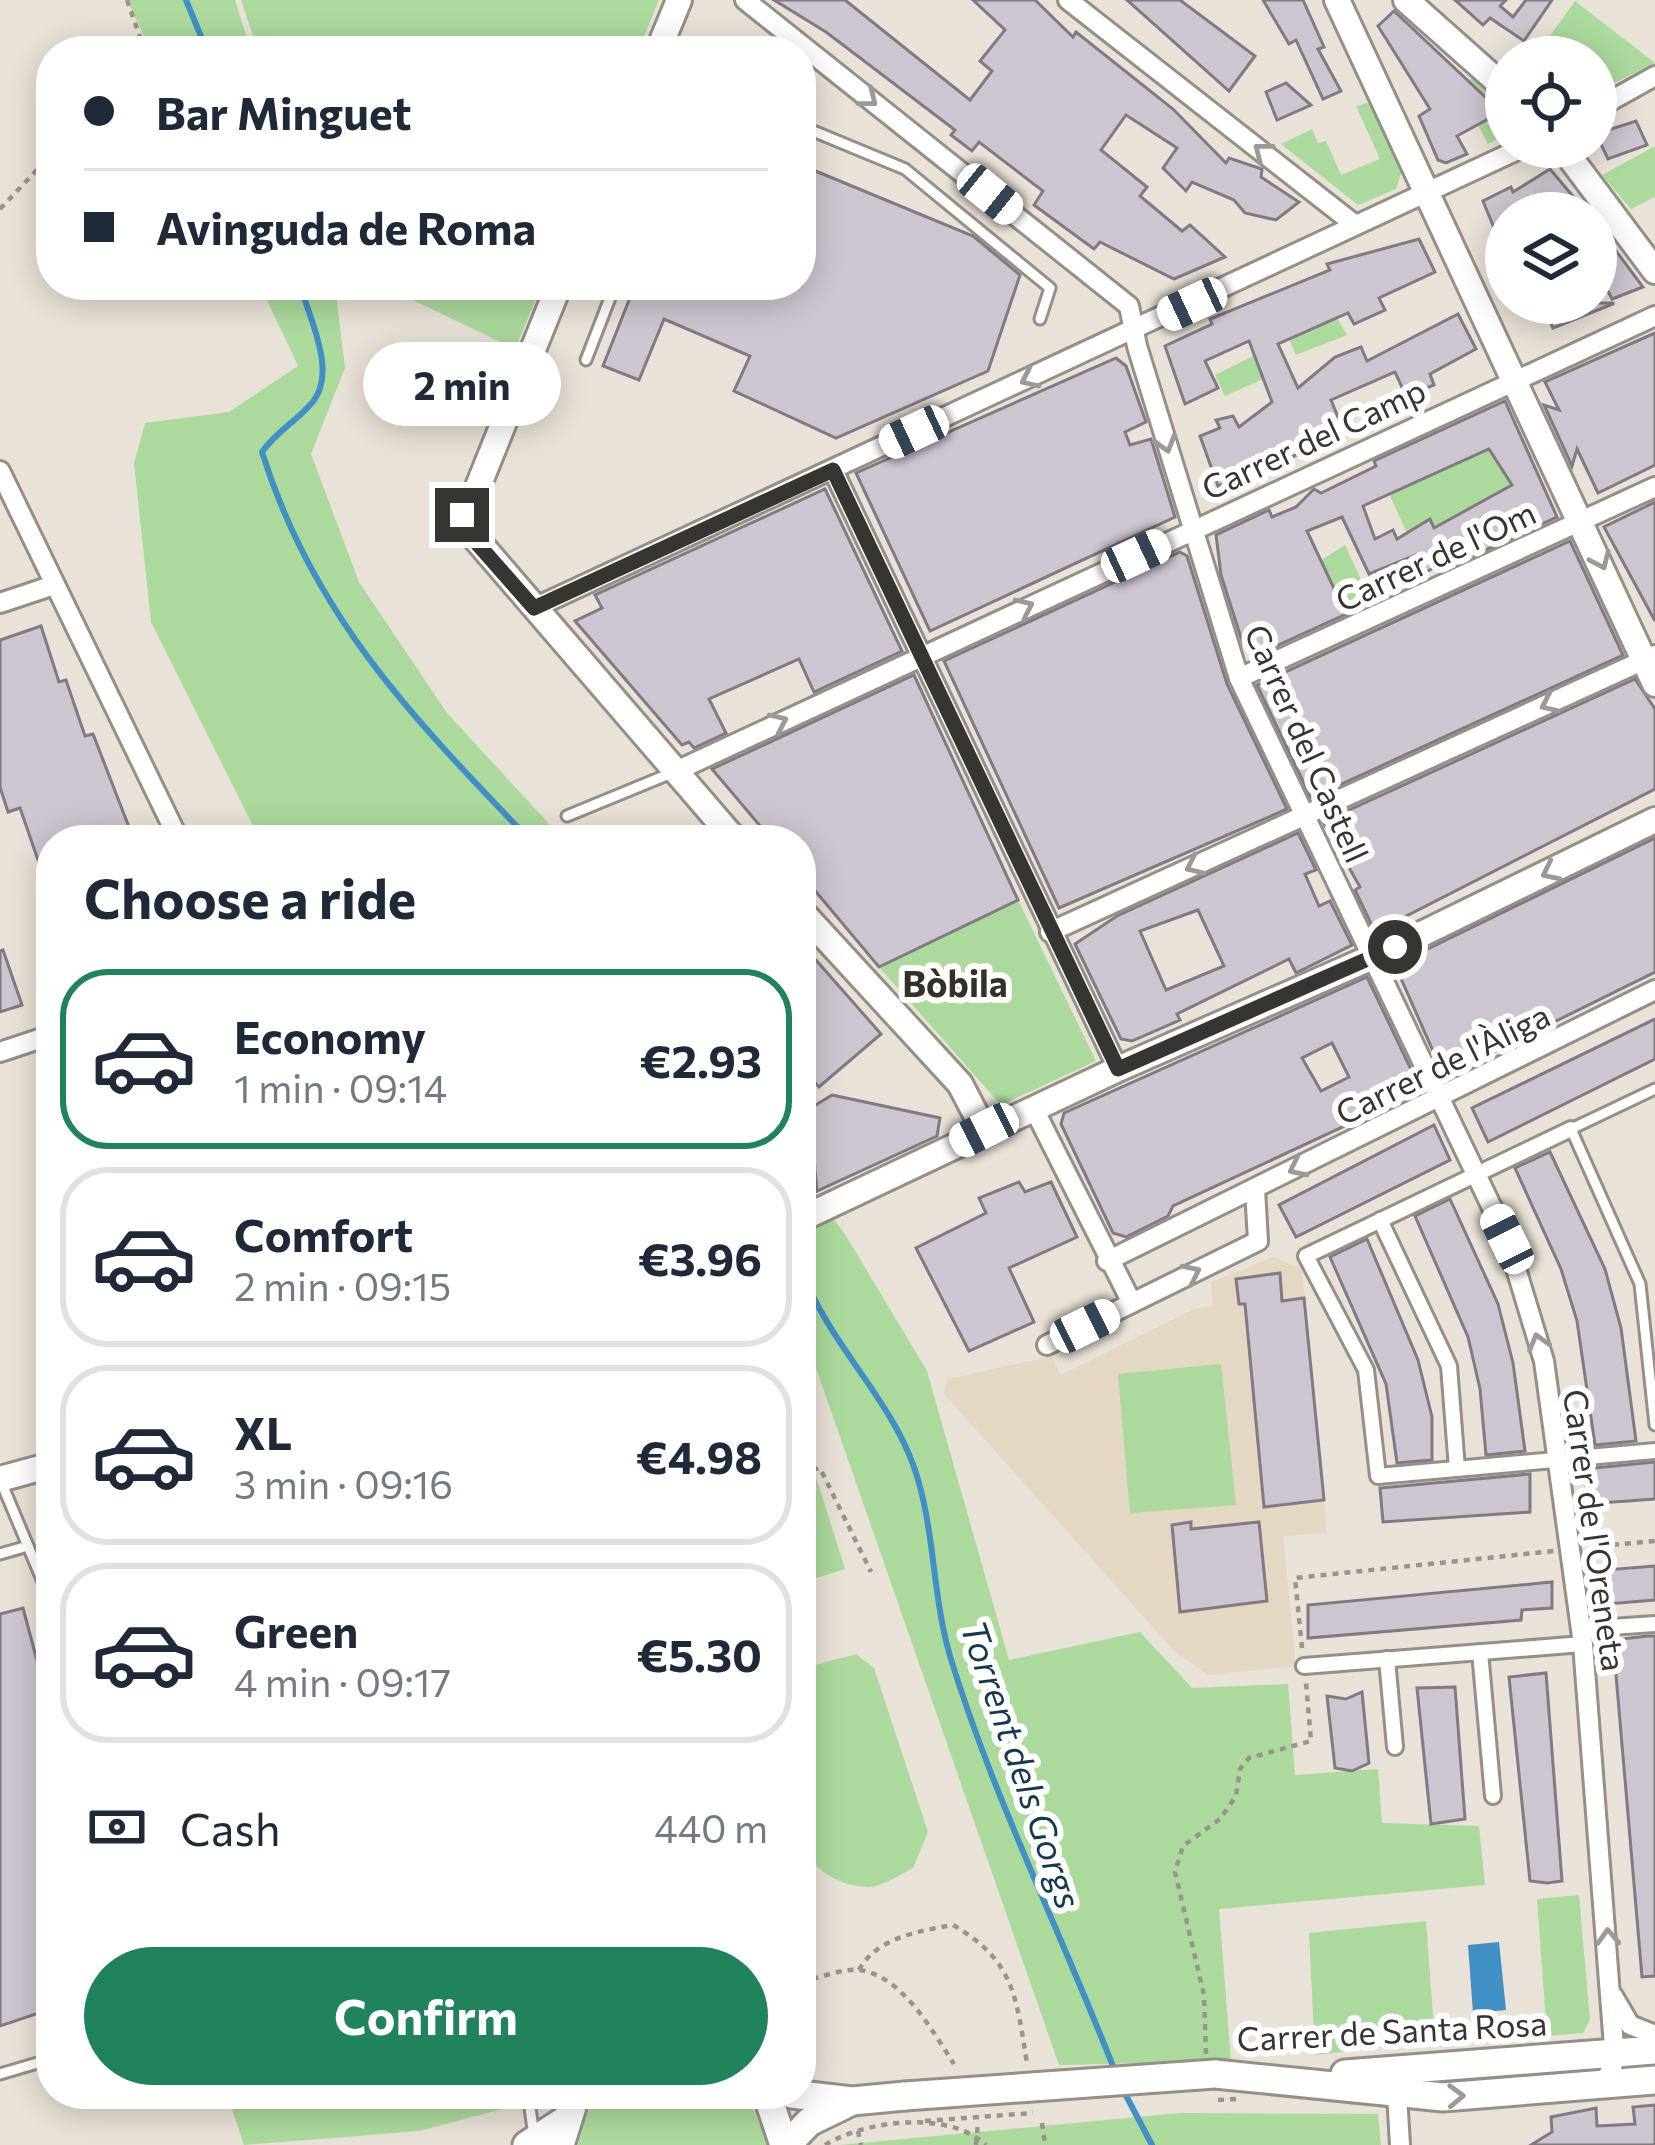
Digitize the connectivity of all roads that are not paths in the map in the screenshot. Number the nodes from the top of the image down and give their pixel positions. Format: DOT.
graph roads {
  1 [pos="679,0"];
  2 [pos="745,0"];
  3 [pos="1068,0"];
  4 [pos="1337,0"];
  5 [pos="1406,0"];
  6 [pos="664,36"];
  7 [pos="790,36"];
  8 [pos="816,56"];
  9 [pos="1485,70"];
  10 [pos="1655,76"];
  11 [pos="1617,97"];
  12 [pos="816,131"];
  13 [pos="1485,166"];
  14 [pos="1578,168"];
  15 [pos="1428,193"];
  16 [pos="1354,224"];
  17 [pos="1655,271"];
  18 [pos="553,300"];
  19 [pos="609,300"];
  20 [pos="1655,316"];
  21 [pos="1040,319"];
  22 [pos="1136,331"];
  23 [pos="586,360"];
  24 [pos="1517,379"];
  25 [pos="833,470"];
  26 [pos="0,471"];
  27 [pos="1655,487"];
  28 [pos="1583,520"];
  29 [pos="1193,530"];
  30 [pos="54,585"];
  31 [pos="0,603"];
  32 [pos="534,608"];
  33 [pos="919,656"];
  34 [pos="1650,657"];
  35 [pos="1239,678"];
  36 [pos="1655,684"];
  37 [pos="674,772"];
  38 [pos="1304,815"];
  39 [pos="567,816"];
  40 [pos="1655,820"];
  41 [pos="172,825"];
  42 [pos="722,825"];
  43 [pos="816,927"];
  44 [pos="1050,932"];
  45 [pos="1371,958"];
  46 [pos="1655,990"];
  47 [pos="36,1040"];
  48 [pos="0,1052"];
  49 [pos="1118,1069"];
  50 [pos="1655,1089"];
  51 [pos="1440,1098"];
  52 [pos="1029,1110"];
  53 [pos="981,1124"];
  54 [pos="1571,1129"];
  55 [pos="1476,1173"];
  56 [pos="1255,1189"];
  57 [pos="816,1212"];
  58 [pos="1380,1220"];
  59 [pos="1107,1261"];
  60 [pos="1132,1303"];
  61 [pos="1047,1345"];
  62 [pos="1655,1425"];
  63 [pos="1655,1450"];
  64 [pos="1555,1460"];
  65 [pos="1456,1468"];
  66 [pos="36,1469"];
  67 [pos="0,1479"];
  68 [pos="28,1546"];
  69 [pos="0,1554"];
  70 [pos="36,1565"];
  71 [pos="1655,1624"];
  72 [pos="1582,1636"];
  73 [pos="1480,1652"];
  74 [pos="1387,1659"];
  75 [pos="1304,1666"];
  76 [pos="1395,1747"];
  77 [pos="1492,1796"];
  78 [pos="1610,1989"];
  79 [pos="1655,2035"];
  80 [pos="1655,2050"];
  81 [pos="1615,2054"];
  82 [pos="36,2063"];
  83 [pos="0,2074"];
  84 [pos="1215,2074"];
  85 [pos="1655,2080"];
  86 [pos="1604,2084"];
  87 [pos="1397,2094"];
  88 [pos="816,2097"];
  89 [pos="852,2101"];
  90 [pos="534,2109"];
  91 [pos="566,2109"];
  92 [pos="773,2109"];
  93 [pos="546,2138"];
  94 [pos="786,2145"];
  95 [pos="1400,2145"];
  1 -- 6 [label="street"];
  2 -- 7 [label="street, Carrer del Castell, one-way"];
  16 -- 3 [label="street, one-way"];
  4 -- 15 [label="street"];
  5 -- 9 [label="street"];
  8 -- 22 [label="street, Carrer del Castell, one-way"];
  10 -- 11 [label="street"];
  12 -- 21 [label="lane"];
  13 -- 15 [label="street"];
  14 -- 17 [label="street"];
  15 -- 16 [label="street"];
  15 -- 24 [label="street"];
  16 -- 22 [label="street"];
  18 -- 32 [label="street"];
  19 -- 23 [label="lane"];
  20 -- 24 [label="street, Carrer del Camp"];
  22 -- 25 [label="street, one-way"];
  22 -- 29 [label="street, Carrer del Castell, one-way"];
  24 -- 28 [label="street"];
  24 -- 29 [label="street, Carrer del Camp"];
  25 -- 32 [label="street"];
  25 -- 33 [label="street"];
  26 -- 30 [label="street"];
  27 -- 28 [label="street, Carrer de l'Om"];
  28 -- 34 [label="street, one-way"];
  28 -- 35 [label="street, Carrer de l'Om"];
  33 -- 29 [label="street, Carrer del Camp, one-way"];
  29 -- 35 [label="street, Carrer del Castell"];
  30 -- 31 [label="street"];
  30 -- 41 [label="street"];
  32 -- 37 [label="street"];
  37 -- 33 [label="street, Carrer del Camp, one-way"];
  33 -- 44 [label="street"];
  34 -- 36 [label="street"];
  34 -- 38 [label="street, one-way"];
  35 -- 38 [label="street, Carrer del Castell"];
  37 -- 39 [label="lane"];
  37 -- 42 [label="street"];
  38 -- 44 [label="street, one-way"];
  38 -- 45 [label="street, Carrer del Castell"];
  40 -- 45 [label="street, one-way"];
  43 -- 53 [label="street"];
  44 -- 49 [label="street"];
  45 -- 49 [label="street"];
  45 -- 51 [label="street, Carrer del Castell"];
  46 -- 51 [label="street, Carrer de l'Àliga"];
  47 -- 48 [label="street"];
  49 -- 52 [label="street"];
  50 -- 54 [label="lane"];
  51 -- 55 [label="street, Carrer de l'Oreneta"];
  51 -- 56 [label="street, Carrer de l'Àliga, one-way"];
  52 -- 53 [label="street"];
  52 -- 59 [label="street"];
  53 -- 57 [label="street"];
  54 -- 55 [label="street"];
  54 -- 62 [label="lane"];
  55 -- 58 [label="street"];
  64 -- 55 [label="street, Carrer de l'Oreneta, one-way"];
  56 -- 59 [label="street, Carrer de l'Àliga"];
  60 -- 56 [label="street, one-way"];
  58 -- 65 [label="street"];
  58 -- 65 [label="street"];
  59 -- 60 [label="street"];
  60 -- 61 [label="street"];
  63 -- 64 [label="street"];
  64 -- 65 [label="street"];
  64 -- 72 [label="street, Carrer de l'Oreneta"];
  66 -- 67 [label="street"];
  67 -- 68 [label="lane"];
  68 -- 69 [label="lane"];
  68 -- 70 [label="lane"];
  71 -- 72 [label="street"];
  72 -- 73 [label="street"];
  78 -- 72 [label="street, Carrer de l'Oreneta, one-way"];
  73 -- 74 [label="street"];
  73 -- 77 [label="street"];
  74 -- 75 [label="street"];
  74 -- 76 [label="street"];
  78 -- 79 [label="street"];
  78 -- 81 [label="street, Carrer de l'Oreneta"];
  80 -- 81 [label="main road, Carrer de Santa Rosa"];
  81 -- 84 [label="main road, Carrer de Santa Rosa"];
  81 -- 86 [label="street, Carrer de l'Oreneta"];
  82 -- 83 [label="lane"];
  84 -- 87 [label="main road, Carrer de Santa Rosa"];
  84 -- 89 [label="main road, bridge"];
  85 -- 86 [label="main road, Carrer de Santa Rosa"];
  87 -- 86 [label="main road, Carrer de Santa Rosa, one-way"];
  87 -- 95 [label="street"];
  88 -- 89 [label="main road"];
  89 -- 94 [label="main road"];
  90 -- 93 [label="lane"];
  91 -- 93 [label="main road"];
  92 -- 94 [label="main road"];
}
